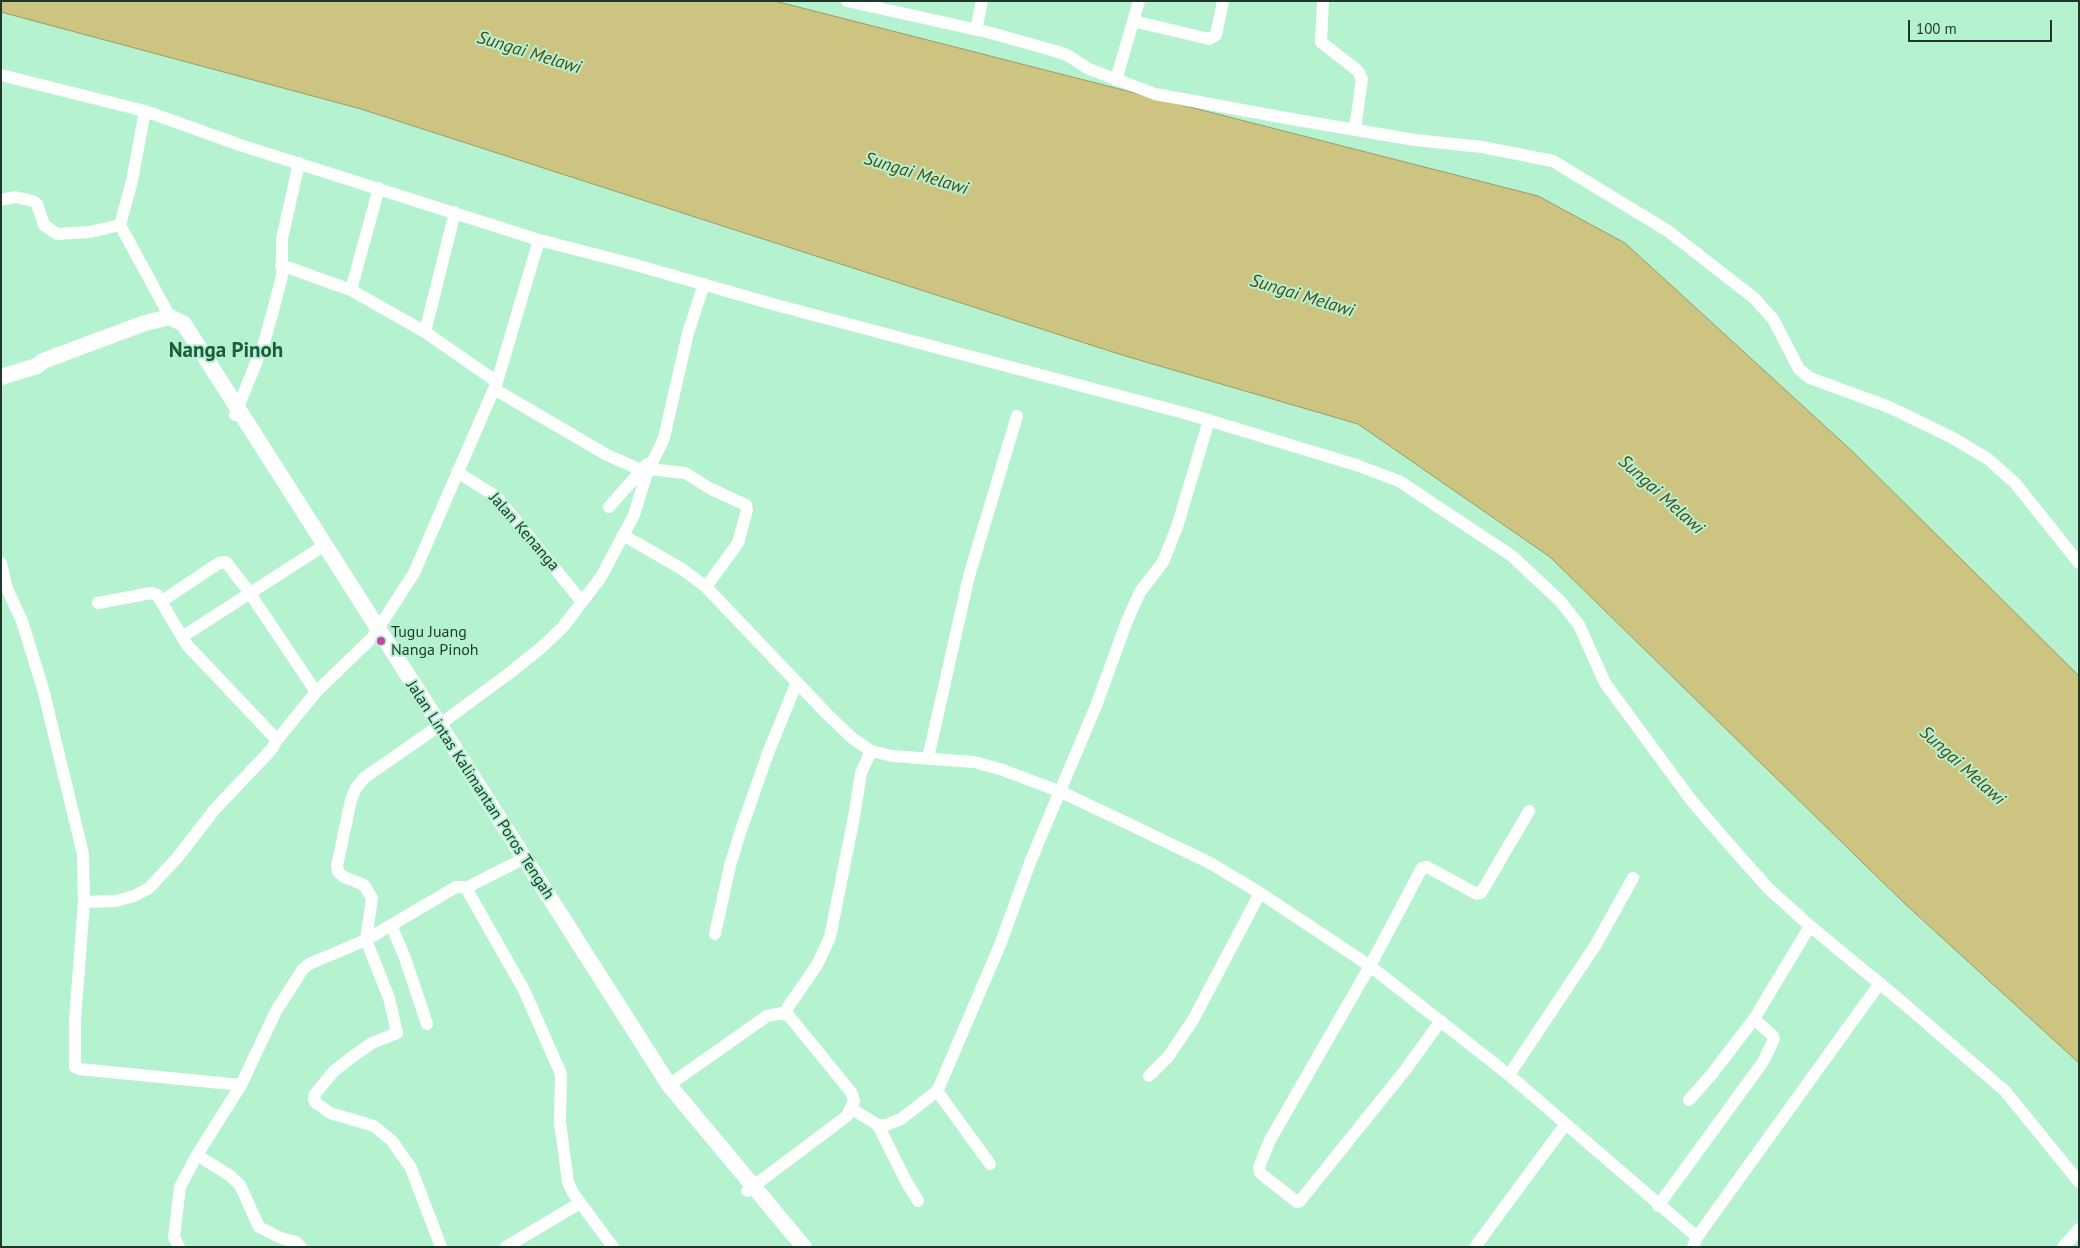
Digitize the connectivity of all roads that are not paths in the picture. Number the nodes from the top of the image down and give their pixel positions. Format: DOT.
graph roads {
  1 [pos="847,1"];
  2 [pos="982,1"];
  3 [pos="1139,1"];
  4 [pos="1223,1"];
  5 [pos="1323,1"];
  6 [pos="1134,21"];
  7 [pos="976,30"];
  8 [pos="1,76"];
  9 [pos="1116,80"];
  10 [pos="145,111"];
  11 [pos="1354,129"];
  12 [pos="299,163"];
  13 [pos="379,188"];
  14 [pos="1,200"];
  15 [pos="455,212"];
  16 [pos="120,226"];
  17 [pos="540,240"];
  18 [pos="281,271"];
  19 [pos="704,284"];
  20 [pos="351,290"];
  21 [pos="170,317"];
  22 [pos="425,332"];
  23 [pos="37,366"];
  24 [pos="1,377"];
  25 [pos="495,386"];
  26 [pos="237,412"];
  27 [pos="1017,416"];
  28 [pos="1209,420"];
  29 [pos="457,472"];
  30 [pos="644,473"];
  31 [pos="609,507"];
  32 [pos="623,534"];
  33 [pos="317,550"];
  34 [pos="1,563"];
  35 [pos="2079,563"];
  36 [pos="706,587"];
  37 [pos="250,592"];
  38 [pos="162,601"];
  39 [pos="582,602"];
  40 [pos="98,603"];
  41 [pos="375,634"];
  42 [pos="182,637"];
  43 [pos="797,682"];
  44 [pos="316,692"];
  45 [pos="436,727"];
  46 [pos="277,740"];
  47 [pos="871,751"];
  48 [pos="928,758"];
  49 [pos="1061,792"];
  50 [pos="1529,811"];
  51 [pos="515,863"];
  52 [pos="1633,878"];
  53 [pos="466,888"];
  54 [pos="1260,893"];
  55 [pos="84,902"];
  56 [pos="391,925"];
  57 [pos="1810,926"];
  58 [pos="715,934"];
  59 [pos="366,940"];
  60 [pos="1370,966"];
  61 [pos="1880,984"];
  62 [pos="785,1015"];
  63 [pos="1754,1019"];
  64 [pos="1440,1022"];
  65 [pos="427,1024"];
  66 [pos="1508,1075"];
  67 [pos="1149,1076"];
  68 [pos="241,1085"];
  69 [pos="669,1085"];
  70 [pos="937,1091"];
  71 [pos="1689,1100"];
  72 [pos="852,1108"];
  73 [pos="878,1125"];
  74 [pos="1565,1125"];
  75 [pos="197,1155"];
  76 [pos="990,1164"];
  77 [pos="2079,1182"];
  78 [pos="750,1189"];
  79 [pos="918,1201"];
  80 [pos="580,1203"];
  81 [pos="1658,1206"];
  82 [pos="2079,1229"];
  83 [pos="1695,1242"];
  84 [pos="175,1243"];
  85 [pos="301,1247"];
  86 [pos="441,1247"];
  87 [pos="506,1247"];
  88 [pos="613,1247"];
  89 [pos="793,1247"];
  90 [pos="804,1247"];
  91 [pos="1475,1247"];
  92 [pos="2063,1247"];
  1 -- 7 [label="street"];
  2 -- 7 [label="street"];
  3 -- 6 [label="street"];
  4 -- 6 [label="street"];
  5 -- 11 [label="street"];
  6 -- 9 [label="street"];
  7 -- 9 [label="street"];
  8 -- 10 [label="street"];
  9 -- 11 [label="street"];
  10 -- 12 [label="street"];
  10 -- 16 [label="street"];
  11 -- 35 [label="street"];
  12 -- 13 [label="street"];
  12 -- 18 [label="street"];
  13 -- 15 [label="street"];
  13 -- 20 [label="street"];
  14 -- 16 [label="street"];
  15 -- 17 [label="street"];
  15 -- 22 [label="street"];
  16 -- 21 [label="street"];
  17 -- 19 [label="street"];
  17 -- 25 [label="street"];
  18 -- 20 [label="street"];
  18 -- 26 [label="street"];
  19 -- 28 [label="street"];
  19 -- 30 [label="street"];
  20 -- 22 [label="street"];
  21 -- 23 [label="main road, Jalan Lintas Kalimantan Poros Tengah"];
  21 -- 26 [label="main road, Jalan Lintas Kalimantan Poros Tengah"];
  22 -- 25 [label="street"];
  23 -- 24 [label="main road, Jalan Lintas Kalimantan Poros Tengah"];
  23 -- 26 [label="main road, Jalan Lintas Kalimantan Poros Tengah"];
  25 -- 29 [label="street"];
  25 -- 30 [label="street"];
  26 -- 33 [label="main road, Jalan Lintas Kalimantan Poros Tengah"];
  26 -- 41 [label="main road, Jalan Lintas Kalimantan Poros Tengah"];
  27 -- 48 [label="street"];
  28 -- 49 [label="street"];
  28 -- 57 [label="street"];
  29 -- 39 [label="street, Jalan Kenanga"];
  29 -- 41 [label="street"];
  30 -- 31 [label="street"];
  30 -- 32 [label="street"];
  30 -- 36 [label="street"];
  32 -- 36 [label="street"];
  32 -- 39 [label="street"];
  33 -- 37 [label="street"];
  33 -- 41 [label="main road, Jalan Lintas Kalimantan Poros Tengah"];
  34 -- 55 [label="street"];
  36 -- 43 [label="street"];
  37 -- 38 [label="street"];
  37 -- 42 [label="street"];
  37 -- 44 [label="street"];
  38 -- 40 [label="street"];
  38 -- 42 [label="street"];
  39 -- 45 [label="street"];
  41 -- 44 [label="street"];
  41 -- 45 [label="main road, Jalan Lintas Kalimantan Poros Tengah"];
  42 -- 46 [label="street"];
  43 -- 47 [label="street"];
  43 -- 58 [label="street"];
  44 -- 46 [label="street"];
  45 -- 51 [label="main road, Jalan Lintas Kalimantan Poros Tengah"];
  45 -- 59 [label="street"];
  45 -- 69 [label="main road, Jalan Lintas Kalimantan Poros Tengah"];
  46 -- 55 [label="street"];
  47 -- 48 [label="street"];
  47 -- 62 [label="street"];
  48 -- 49 [label="street"];
  49 -- 54 [label="street"];
  49 -- 70 [label="street"];
  50 -- 60 [label="street"];
  51 -- 53 [label="street"];
  51 -- 78 [label="main road, Jalan Lintas Kalimantan Poros Tengah"];
  52 -- 66 [label="street"];
  53 -- 56 [label="street"];
  53 -- 80 [label="street"];
  54 -- 60 [label="street"];
  54 -- 67 [label="street"];
  55 -- 68 [label="street"];
  56 -- 59 [label="street"];
  56 -- 65 [label="street"];
  57 -- 61 [label="street"];
  57 -- 63 [label="street"];
  59 -- 68 [label="street"];
  59 -- 86 [label="street"];
  60 -- 64 [label="street"];
  60 -- 64 [label="street"];
  61 -- 77 [label="street"];
  61 -- 83 [label="street"];
  62 -- 69 [label="street"];
  62 -- 72 [label="street"];
  63 -- 71 [label="street"];
  63 -- 81 [label="street"];
  64 -- 66 [label="street"];
  66 -- 74 [label="street"];
  68 -- 75 [label="street"];
  69 -- 78 [label="main road, Jalan Lintas Kalimantan Poros Tengah"];
  70 -- 73 [label="street"];
  70 -- 76 [label="street"];
  72 -- 73 [label="street"];
  72 -- 78 [label="street"];
  73 -- 79 [label="street"];
  74 -- 81 [label="street"];
  74 -- 91 [label="street"];
  75 -- 84 [label="street"];
  75 -- 85 [label="street"];
  78 -- 89 [label="main road, Jalan Lintas Kalimantan Poros Tengah"];
  78 -- 90 [label="main road, Jalan Lintas Kalimantan Poros Tengah"];
  80 -- 87 [label="street"];
  80 -- 88 [label="street"];
  81 -- 83 [label="street"];
  82 -- 92 [label="street"];
}
